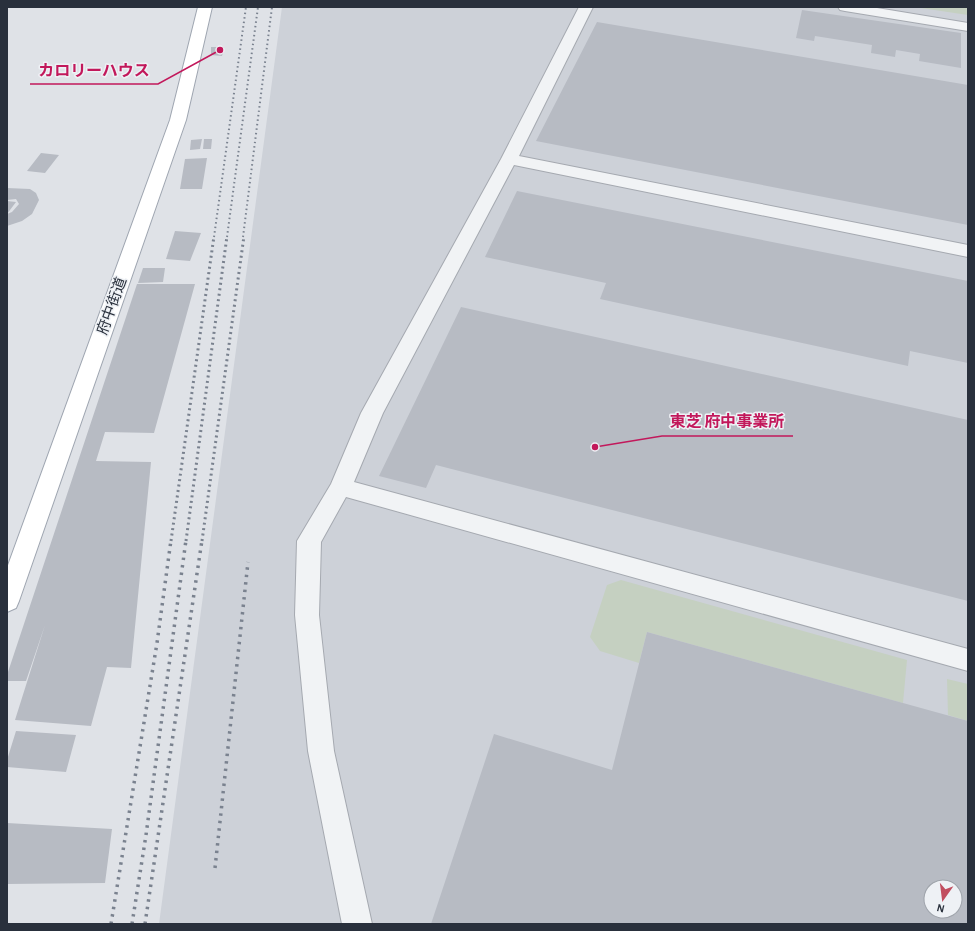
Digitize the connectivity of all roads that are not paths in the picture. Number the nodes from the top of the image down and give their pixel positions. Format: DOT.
graph roads {
  1 [pos="205,7"];
  2 [pos="586,7"];
  3 [pos="845,7"];
  4 [pos="968,27"];
  5 [pos="509,159"];
  6 [pos="968,251"];
  7 [pos="341,487"];
  8 [pos="7,601"];
  9 [pos="968,660"];
  10 [pos="357,924"];
  1 -- 8 [label="main road, 府中街道"];
  2 -- 5 [label="lane"];
  3 -- 4 [label="lane"];
  5 -- 6 [label="lane"];
  5 -- 7 [label="lane"];
  7 -- 9 [label="lane"];
  7 -- 10 [label="lane"];
}
